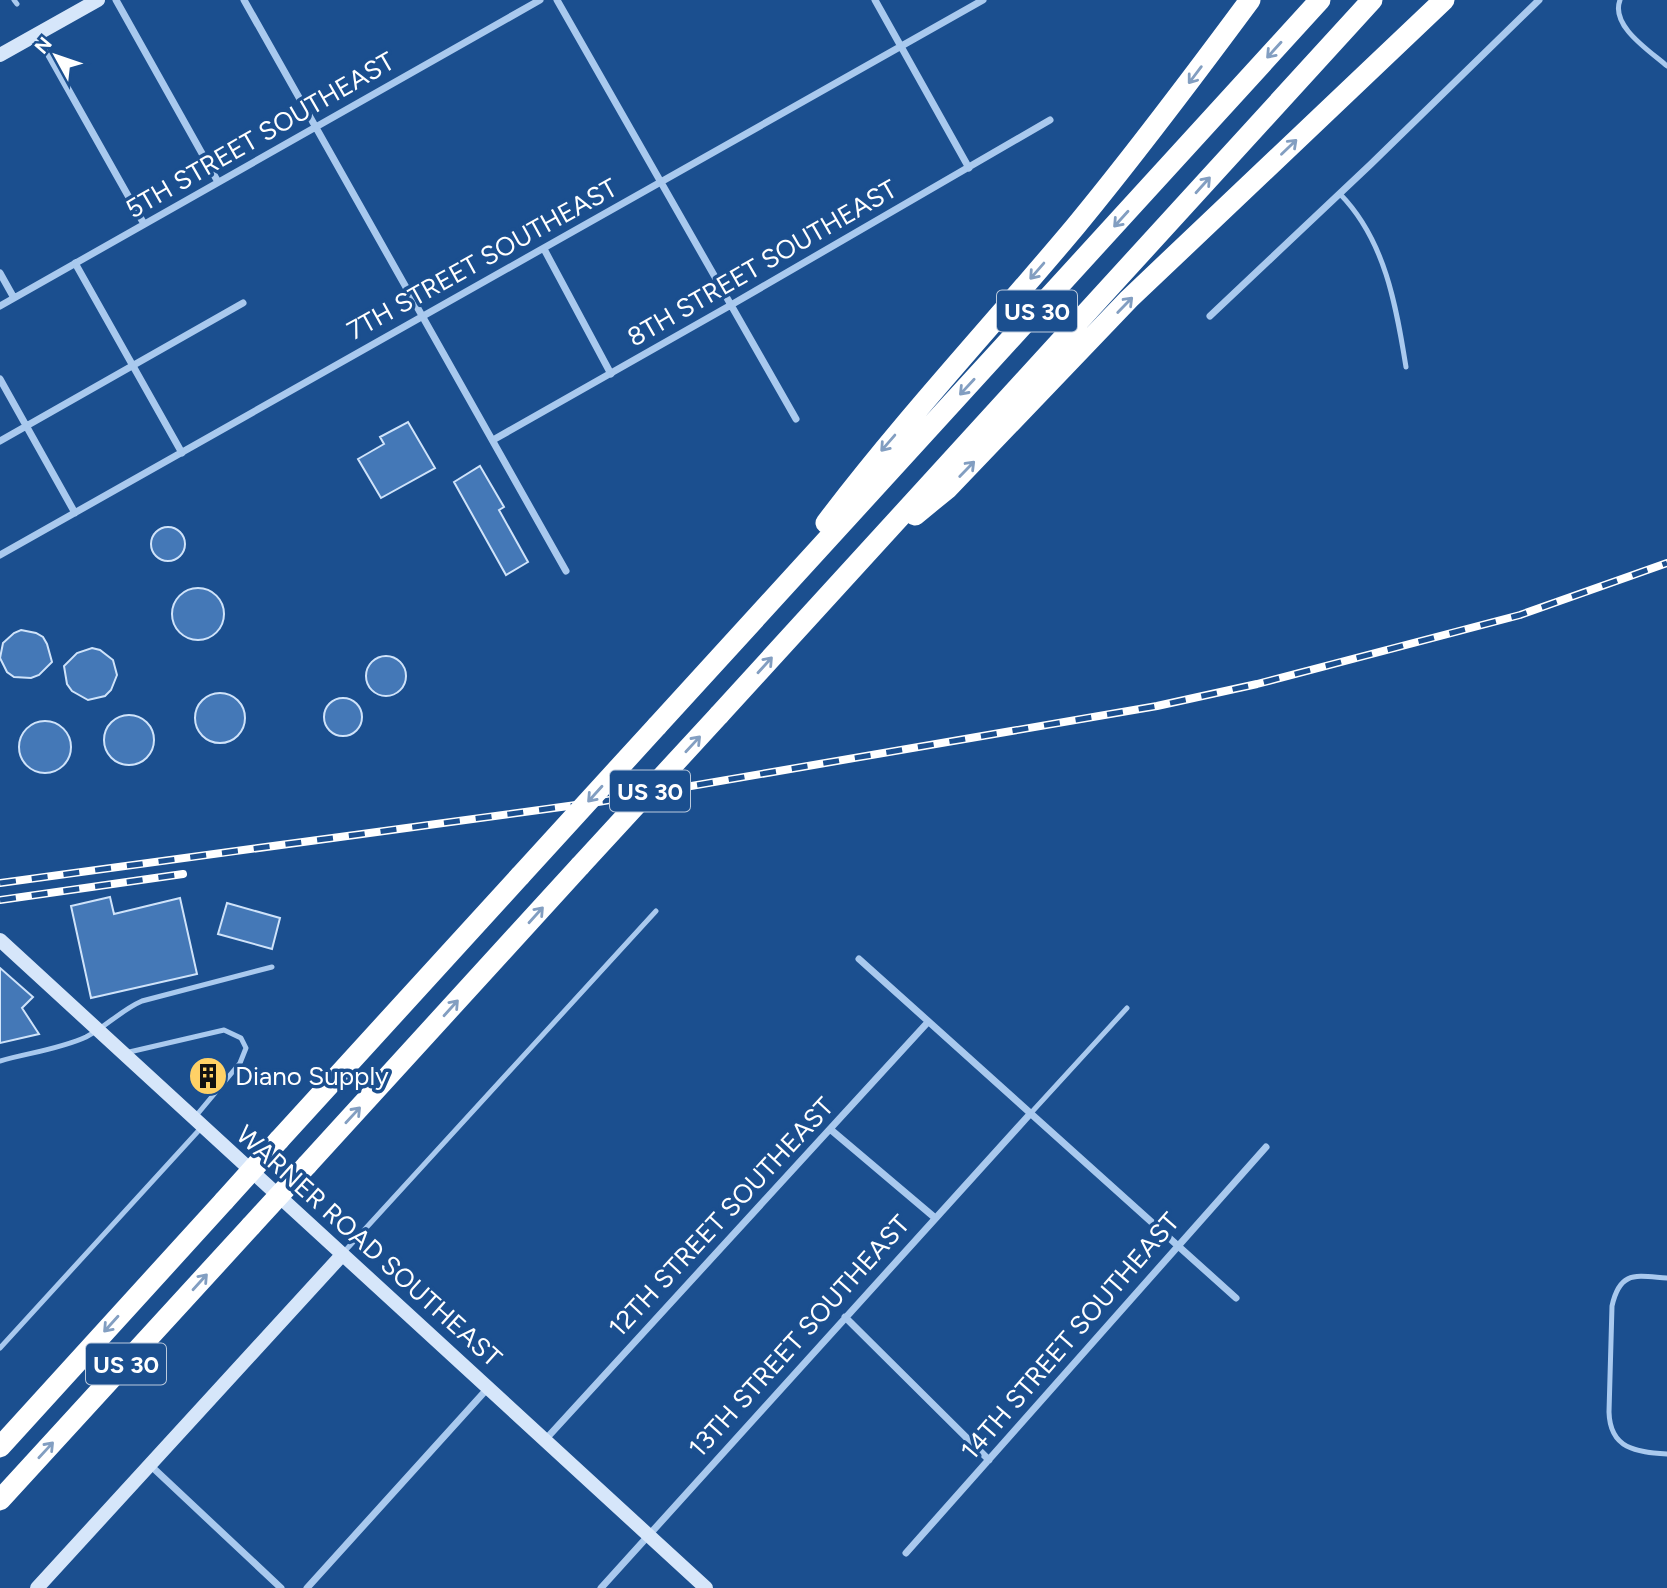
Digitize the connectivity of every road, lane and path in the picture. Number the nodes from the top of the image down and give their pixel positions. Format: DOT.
graph roads {
  1 [pos="98,0"];
  2 [pos="116,0"];
  3 [pos="244,0"];
  4 [pos="540,0"];
  5 [pos="557,0"];
  6 [pos="875,0"];
  7 [pos="983,0"];
  8 [pos="1250,0"];
  9 [pos="1320,0"];
  10 [pos="1372,0"];
  11 [pos="1444,0"];
  12 [pos="1539,0"];
  13 [pos="1620,0"];
  14 [pos="37,34"];
  15 [pos="900,45"];
  16 [pos="0,55"];
  17 [pos="1667,66"];
  18 [pos="1050,120"];
  19 [pos="317,127"];
  20 [pos="969,168"];
  21 [pos="218,182"];
  22 [pos="661,182"];
  23 [pos="1340,194"];
  24 [pos="145,224"];
  25 [pos="544,249"];
  26 [pos="75,264"];
  27 [pos="0,273"];
  28 [pos="14,298"];
  29 [pos="243,303"];
  30 [pos="731,305"];
  31 [pos="0,306"];
  32 [pos="423,316"];
  33 [pos="1210,316"];
  34 [pos="131,366"];
  35 [pos="1406,367"];
  36 [pos="611,374"];
  37 [pos="0,379"];
  38 [pos="796,419"];
  39 [pos="26,426"];
  40 [pos="0,440"];
  41 [pos="494,440"];
  42 [pos="182,453"];
  43 [pos="75,513"];
  44 [pos="0,555"];
  45 [pos="859,561"];
  46 [pos="566,571"];
  47 [pos="753,621"];
  48 [pos="656,911"];
  49 [pos="0,940"];
  50 [pos="859,959"];
  51 [pos="272,967"];
  52 [pos="1127,1008"];
  53 [pos="928,1022"];
  54 [pos="98,1031"];
  55 [pos="122,1053"];
  56 [pos="0,1060"];
  57 [pos="1030,1114"];
  58 [pos="198,1123"];
  59 [pos="830,1129"];
  60 [pos="1266,1147"];
  61 [pos="934,1217"];
  62 [pos="1177,1247"];
  63 [pos="342,1255"];
  64 [pos="1667,1278"];
  65 [pos="1236,1298"];
  66 [pos="845,1317"];
  67 [pos="0,1348"];
  68 [pos="488,1388"];
  69 [pos="545,1440"];
  70 [pos="0,1447"];
  71 [pos="1667,1454"];
  72 [pos="989,1460"];
  73 [pos="150,1465"];
  74 [pos="0,1500"];
  75 [pos="649,1535"];
  76 [pos="906,1553"];
  77 [pos="37,1588"];
  78 [pos="281,1588"];
  79 [pos="307,1588"];
  80 [pos="601,1588"];
  81 [pos="706,1588"];
  1 -- 14 [label="street"];
  2 -- 21 [label="street"];
  3 -- 19 [label="street"];
  4 -- 19 [label="street, 5TH STREET SOUTHEAST"];
  5 -- 22 [label="street"];
  6 -- 15 [label="street"];
  7 -- 15 [label="street, 7TH STREET SOUTHEAST"];
  8 -- 47 [label="highway, one-way"];
  9 -- 47 [label="highway, US 30, one-way"];
  45 -- 10 [label="highway, US 30, one-way"];
  45 -- 11 [label="highway, one-way"];
  12 -- 23 [label="street"];
  13 -- 17 [label="lane"];
  14 -- 16 [label="street"];
  14 -- 24 [label="street"];
  15 -- 20 [label="street"];
  15 -- 22 [label="street, 7TH STREET SOUTHEAST"];
  18 -- 20 [label="street, 8TH STREET SOUTHEAST"];
  19 -- 21 [label="street, 5TH STREET SOUTHEAST"];
  19 -- 32 [label="street"];
  20 -- 30 [label="street, 8TH STREET SOUTHEAST"];
  21 -- 24 [label="street, 5TH STREET SOUTHEAST"];
  22 -- 25 [label="street, 7TH STREET SOUTHEAST"];
  22 -- 30 [label="street"];
  23 -- 33 [label="street"];
  23 -- 35 [label="lane"];
  24 -- 26 [label="street, 5TH STREET SOUTHEAST"];
  25 -- 32 [label="street, 7TH STREET SOUTHEAST"];
  25 -- 36 [label="street"];
  26 -- 28 [label="street, 5TH STREET SOUTHEAST"];
  26 -- 34 [label="street"];
  27 -- 28 [label="street"];
  28 -- 31 [label="street, 5TH STREET SOUTHEAST"];
  29 -- 34 [label="street"];
  30 -- 36 [label="street, 8TH STREET SOUTHEAST"];
  30 -- 38 [label="street"];
  32 -- 41 [label="street"];
  32 -- 42 [label="street, 7TH STREET SOUTHEAST"];
  34 -- 39 [label="street"];
  34 -- 42 [label="street"];
  36 -- 41 [label="street, 8TH STREET SOUTHEAST"];
  37 -- 39 [label="street"];
  39 -- 40 [label="street"];
  39 -- 43 [label="street"];
  41 -- 46 [label="street"];
  42 -- 43 [label="street, 7TH STREET SOUTHEAST"];
  43 -- 44 [label="street, 7TH STREET SOUTHEAST"];
  74 -- 45 [label="highway, US 30, one-way, bridge"];
  47 -- 70 [label="highway, US 30, one-way, bridge"];
  48 -- 63 [label="lane"];
  49 -- 54 [label="street, WARNER ROAD SOUTHEAST"];
  50 -- 53 [label="street"];
  51 -- 54 [label="lane"];
  52 -- 57 [label="lane"];
  53 -- 57 [label="street"];
  53 -- 59 [label="street, 12TH STREET SOUTHEAST"];
  54 -- 55 [label="street, WARNER ROAD SOUTHEAST"];
  54 -- 56 [label="lane"];
  55 -- 58 [label="street, WARNER ROAD SOUTHEAST"];
  55 -- 58 [label="lane"];
  57 -- 61 [label="street, 13TH STREET SOUTHEAST"];
  57 -- 62 [label="street"];
  58 -- 63 [label="street, WARNER ROAD SOUTHEAST"];
  58 -- 67 [label="lane"];
  59 -- 61 [label="street"];
  59 -- 69 [label="street, 12TH STREET SOUTHEAST"];
  60 -- 62 [label="street, 14TH STREET SOUTHEAST"];
  61 -- 66 [label="street, 13TH STREET SOUTHEAST"];
  62 -- 65 [label="street"];
  62 -- 72 [label="street, 14TH STREET SOUTHEAST"];
  63 -- 68 [label="street, WARNER ROAD SOUTHEAST"];
  63 -- 73 [label="street"];
  64 -- 71 [label="lane"];
  66 -- 72 [label="street"];
  66 -- 75 [label="street, 13TH STREET SOUTHEAST"];
  68 -- 69 [label="street, WARNER ROAD SOUTHEAST"];
  68 -- 79 [label="street"];
  69 -- 75 [label="street, WARNER ROAD SOUTHEAST"];
  72 -- 76 [label="street, 14TH STREET SOUTHEAST"];
  73 -- 77 [label="street"];
  73 -- 78 [label="street"];
  75 -- 80 [label="street, 13TH STREET SOUTHEAST"];
  75 -- 81 [label="street, WARNER ROAD SOUTHEAST"];
}
